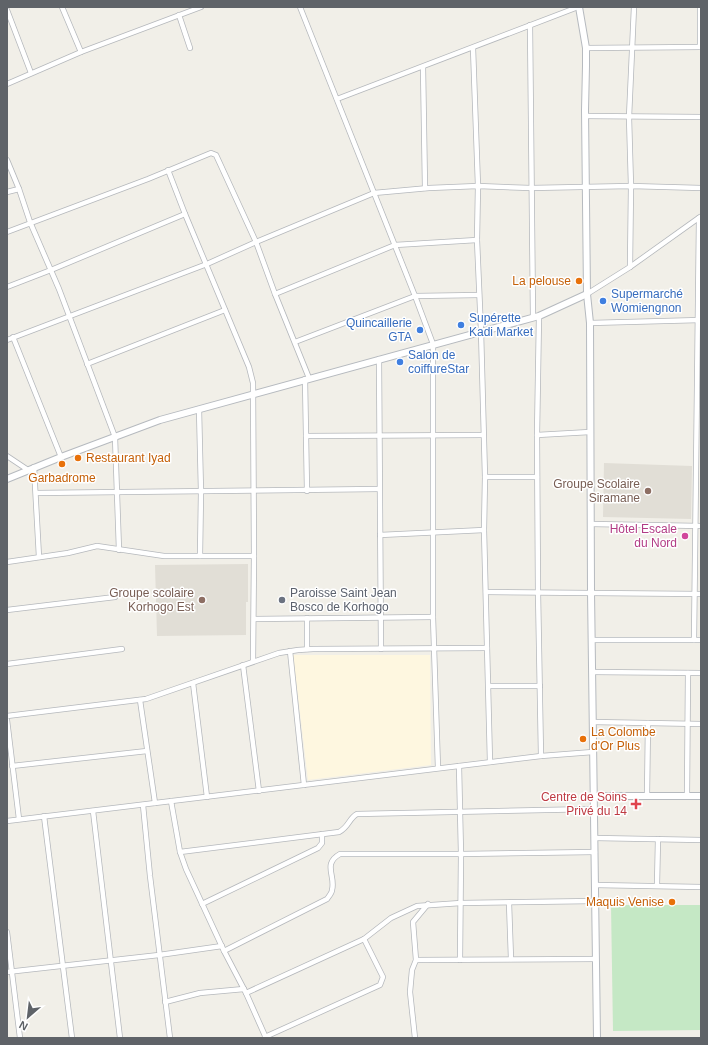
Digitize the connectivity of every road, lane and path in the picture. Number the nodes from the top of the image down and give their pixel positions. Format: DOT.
graph roads {
  1 [pos="62,7"];
  2 [pos="201,7"];
  3 [pos="578,7"];
  4 [pos="634,7"];
  5 [pos="700,7"];
  6 [pos="302,8"];
  7 [pos="186,9"];
  8 [pos="7,10"];
  9 [pos="179,15"];
  10 [pos="530,25"];
  11 [pos="632,47"];
  12 [pos="700,47"];
  13 [pos="190,48"];
  14 [pos="473,48"];
  15 [pos="586,48"];
  16 [pos="81,52"];
  17 [pos="423,67"];
  18 [pos="31,73"];
  19 [pos="7,84"];
  20 [pos="337,99"];
  21 [pos="585,116"];
  22 [pos="629,116"];
  23 [pos="701,117"];
  24 [pos="7,160"];
  25 [pos="168,170"];
  26 [pos="478,186"];
  27 [pos="586,186"];
  28 [pos="632,186"];
  29 [pos="425,188"];
  30 [pos="531,188"];
  31 [pos="701,188"];
  32 [pos="19,189"];
  33 [pos="7,192"];
  34 [pos="374,193"];
  35 [pos="185,214"];
  36 [pos="700,217"];
  37 [pos="30,222"];
  38 [pos="7,232"];
  39 [pos="477,240"];
  40 [pos="256,242"];
  41 [pos="395,245"];
  42 [pos="207,264"];
  43 [pos="630,267"];
  44 [pos="51,270"];
  45 [pos="7,287"];
  46 [pos="274,294"];
  47 [pos="587,294"];
  48 [pos="480,295"];
  49 [pos="415,296"];
  50 [pos="225,310"];
  51 [pos="69,316"];
  52 [pos="536,316"];
  53 [pos="699,320"];
  54 [pos="590,323"];
  55 [pos="481,331"];
  56 [pos="13,337"];
  57 [pos="7,340"];
  58 [pos="295,342"];
  59 [pos="433,344"];
  60 [pos="379,360"];
  61 [pos="88,364"];
  62 [pos="307,379"];
  63 [pos="254,394"];
  64 [pos="199,409"];
  65 [pos="590,432"];
  66 [pos="380,435"];
  67 [pos="537,435"];
  68 [pos="306,436"];
  69 [pos="433,436"];
  70 [pos="483,436"];
  71 [pos="115,437"];
  72 [pos="7,456"];
  73 [pos="61,457"];
  74 [pos="698,459"];
  75 [pos="34,467"];
  76 [pos="28,470"];
  77 [pos="485,477"];
  78 [pos="538,477"];
  79 [pos="7,478"];
  80 [pos="379,490"];
  81 [pos="307,491"];
  82 [pos="117,492"];
  83 [pos="201,492"];
  84 [pos="254,492"];
  85 [pos="36,493"];
  86 [pos="591,524"];
  87 [pos="695,526"];
  88 [pos="701,526"];
  89 [pos="484,530"];
  90 [pos="432,532"];
  91 [pos="380,535"];
  92 [pos="119,550"];
  93 [pos="200,556"];
  94 [pos="254,556"];
  95 [pos="38,557"];
  96 [pos="7,562"];
  97 [pos="486,592"];
  98 [pos="538,592"];
  99 [pos="591,592"];
  100 [pos="694,594"];
  101 [pos="701,594"];
  102 [pos="115,597"];
  103 [pos="7,610"];
  104 [pos="380,617"];
  105 [pos="307,618"];
  106 [pos="433,618"];
  107 [pos="254,619"];
  108 [pos="592,640"];
  109 [pos="694,640"];
  110 [pos="701,640"];
  111 [pos="487,648"];
  112 [pos="122,649"];
  113 [pos="307,649"];
  114 [pos="381,649"];
  115 [pos="434,649"];
  116 [pos="290,651"];
  117 [pos="253,661"];
  118 [pos="7,664"];
  119 [pos="244,665"];
  120 [pos="592,672"];
  121 [pos="688,673"];
  122 [pos="701,673"];
  123 [pos="193,683"];
  124 [pos="489,686"];
  125 [pos="540,686"];
  126 [pos="140,700"];
  127 [pos="7,716"];
  128 [pos="7,720"];
  129 [pos="593,722"];
  130 [pos="648,723"];
  131 [pos="688,724"];
  132 [pos="701,724"];
  133 [pos="147,751"];
  134 [pos="593,752"];
  135 [pos="541,756"];
  136 [pos="490,762"];
  137 [pos="12,766"];
  138 [pos="459,766"];
  139 [pos="438,768"];
  140 [pos="304,785"];
  141 [pos="259,790"];
  142 [pos="594,796"];
  143 [pos="647,796"];
  144 [pos="688,796"];
  145 [pos="701,796"];
  146 [pos="207,797"];
  147 [pos="171,801"];
  148 [pos="155,803"];
  149 [pos="143,805"];
  150 [pos="594,809"];
  151 [pos="93,811"];
  152 [pos="460,811"];
  153 [pos="44,816"];
  154 [pos="19,820"];
  155 [pos="7,821"];
  156 [pos="322,834"];
  157 [pos="595,838"];
  158 [pos="658,839"];
  159 [pos="701,840"];
  160 [pos="180,852"];
  161 [pos="595,852"];
  162 [pos="461,854"];
  163 [pos="595,885"];
  164 [pos="657,885"];
  165 [pos="701,887"];
  166 [pos="595,901"];
  167 [pos="461,903"];
  168 [pos="509,903"];
  169 [pos="202,904"];
  170 [pos="428,904"];
  171 [pos="7,932"];
  172 [pos="364,939"];
  173 [pos="222,946"];
  174 [pos="224,951"];
  175 [pos="159,956"];
  176 [pos="511,959"];
  177 [pos="596,959"];
  178 [pos="416,960"];
  179 [pos="460,960"];
  180 [pos="111,961"];
  181 [pos="63,966"];
  182 [pos="9,972"];
  183 [pos="245,992"];
  184 [pos="165,1002"];
  185 [pos="20,1038"];
  186 [pos="72,1038"];
  187 [pos="120,1038"];
  188 [pos="170,1038"];
  189 [pos="266,1038"];
  190 [pos="415,1038"];
  191 [pos="597,1038"];
  1 -- 16 [label="street"];
  2 -- 7 [label="street"];
  3 -- 10 [label="street"];
  3 -- 15 [label="main road"];
  4 -- 11 [label="street"];
  5 -- 12 [label="street"];
  6 -- 20 [label="street"];
  7 -- 9 [label="street"];
  8 -- 18 [label="street"];
  9 -- 13 [label="street"];
  9 -- 16 [label="street"];
  10 -- 14 [label="street"];
  10 -- 30 [label="street"];
  11 -- 12 [label="street"];
  11 -- 15 [label="street"];
  11 -- 22 [label="street"];
  14 -- 17 [label="street"];
  14 -- 26 [label="street"];
  15 -- 21 [label="main road"];
  16 -- 18 [label="street"];
  17 -- 20 [label="street"];
  17 -- 29 [label="street"];
  18 -- 19 [label="street"];
  20 -- 34 [label="street"];
  21 -- 22 [label="street"];
  21 -- 27 [label="main road"];
  22 -- 23 [label="street"];
  22 -- 28 [label="street"];
  24 -- 32 [label="street"];
  25 -- 35 [label="street"];
  25 -- 37 [label="street"];
  25 -- 40 [label="street"];
  26 -- 29 [label="street"];
  26 -- 30 [label="street"];
  26 -- 39 [label="street"];
  27 -- 28 [label="street"];
  27 -- 30 [label="street"];
  27 -- 47 [label="main road"];
  28 -- 31 [label="street"];
  28 -- 43 [label="street"];
  29 -- 34 [label="street"];
  30 -- 52 [label="street"];
  32 -- 33 [label="street"];
  32 -- 37 [label="street"];
  34 -- 40 [label="street"];
  34 -- 41 [label="street"];
  35 -- 42 [label="street"];
  35 -- 44 [label="street"];
  36 -- 43 [label="street"];
  36 -- 53 [label="street"];
  37 -- 38 [label="street"];
  37 -- 44 [label="street"];
  39 -- 41 [label="street"];
  39 -- 48 [label="street"];
  40 -- 42 [label="street"];
  40 -- 46 [label="street"];
  41 -- 46 [label="street"];
  41 -- 49 [label="street"];
  42 -- 50 [label="street"];
  42 -- 51 [label="street"];
  43 -- 47 [label="street"];
  44 -- 45 [label="street"];
  44 -- 51 [label="street"];
  46 -- 58 [label="street"];
  47 -- 52 [label="main road"];
  47 -- 54 [label="main road"];
  48 -- 49 [label="street"];
  48 -- 55 [label="street"];
  49 -- 58 [label="street"];
  49 -- 59 [label="street"];
  50 -- 61 [label="street"];
  50 -- 63 [label="street"];
  51 -- 56 [label="street"];
  51 -- 61 [label="street"];
  52 -- 55 [label="main road"];
  52 -- 67 [label="street"];
  53 -- 54 [label="street"];
  53 -- 74 [label="street"];
  54 -- 65 [label="main road"];
  55 -- 59 [label="main road"];
  55 -- 70 [label="street"];
  56 -- 57 [label="street"];
  56 -- 73 [label="street"];
  58 -- 62 [label="street"];
  59 -- 60 [label="main road"];
  59 -- 69 [label="street"];
  60 -- 62 [label="main road"];
  60 -- 66 [label="street"];
  61 -- 71 [label="street"];
  62 -- 63 [label="main road"];
  62 -- 68 [label="street"];
  63 -- 64 [label="main road"];
  63 -- 84 [label="street"];
  64 -- 71 [label="main road"];
  64 -- 83 [label="street"];
  65 -- 67 [label="street"];
  65 -- 86 [label="main road"];
  66 -- 68 [label="street"];
  66 -- 69 [label="street"];
  66 -- 80 [label="street"];
  67 -- 78 [label="street"];
  68 -- 81 [label="street"];
  69 -- 70 [label="street"];
  69 -- 90 [label="street"];
  70 -- 77 [label="street"];
  71 -- 73 [label="main road"];
  71 -- 82 [label="street"];
  72 -- 76 [label="street"];
  73 -- 75 [label="main road"];
  74 -- 87 [label="street"];
  75 -- 76 [label="main road"];
  75 -- 85 [label="street"];
  76 -- 79 [label="main road"];
  77 -- 78 [label="street"];
  77 -- 89 [label="street"];
  78 -- 98 [label="street"];
  80 -- 81 [label="street"];
  80 -- 91 [label="street"];
  81 -- 84 [label="street"];
  82 -- 83 [label="street"];
  82 -- 85 [label="street"];
  82 -- 92 [label="street"];
  83 -- 84 [label="street"];
  83 -- 93 [label="street"];
  84 -- 94 [label="street"];
  85 -- 95 [label="street"];
  86 -- 87 [label="street"];
  86 -- 99 [label="main road"];
  87 -- 88 [label="street"];
  87 -- 100 [label="street"];
  89 -- 90 [label="street"];
  89 -- 97 [label="street"];
  90 -- 91 [label="street"];
  90 -- 106 [label="street"];
  91 -- 104 [label="street"];
  92 -- 93 [label="street"];
  92 -- 95 [label="street"];
  93 -- 94 [label="street"];
  94 -- 107 [label="street"];
  95 -- 96 [label="street"];
  97 -- 98 [label="street"];
  97 -- 111 [label="street"];
  98 -- 99 [label="street"];
  98 -- 125 [label="street"];
  99 -- 100 [label="street"];
  99 -- 108 [label="main road"];
  100 -- 101 [label="street"];
  100 -- 109 [label="street"];
  102 -- 103 [label="street"];
  104 -- 105 [label="street"];
  104 -- 106 [label="street"];
  104 -- 114 [label="street"];
  105 -- 107 [label="street"];
  105 -- 113 [label="street"];
  106 -- 115 [label="street"];
  107 -- 117 [label="street"];
  108 -- 109 [label="street"];
  108 -- 120 [label="main road"];
  109 -- 110 [label="street"];
  111 -- 115 [label="street"];
  111 -- 124 [label="street"];
  112 -- 118 [label="street"];
  113 -- 114 [label="street"];
  113 -- 116 [label="street"];
  114 -- 115 [label="street"];
  115 -- 139 [label="street"];
  116 -- 117 [label="street"];
  116 -- 140 [label="street"];
  117 -- 119 [label="street"];
  119 -- 123 [label="street"];
  119 -- 141 [label="street"];
  120 -- 121 [label="street"];
  120 -- 129 [label="main road"];
  121 -- 122 [label="street"];
  121 -- 131 [label="street"];
  123 -- 126 [label="street"];
  123 -- 146 [label="street"];
  124 -- 125 [label="street"];
  124 -- 136 [label="street"];
  125 -- 135 [label="street"];
  126 -- 127 [label="street"];
  126 -- 133 [label="street"];
  128 -- 137 [label="street"];
  129 -- 130 [label="street"];
  129 -- 134 [label="main road"];
  130 -- 131 [label="street"];
  130 -- 143 [label="street"];
  131 -- 132 [label="street"];
  131 -- 144 [label="street"];
  133 -- 137 [label="street"];
  133 -- 148 [label="street"];
  134 -- 135 [label="street"];
  134 -- 142 [label="main road"];
  135 -- 136 [label="street"];
  136 -- 138 [label="street"];
  137 -- 154 [label="street"];
  138 -- 139 [label="street"];
  138 -- 152 [label="street"];
  139 -- 140 [label="street"];
  140 -- 141 [label="street"];
  141 -- 146 [label="street"];
  142 -- 143 [label="main road"];
  142 -- 150 [label="main road"];
  143 -- 144 [label="main road"];
  144 -- 145 [label="main road"];
  146 -- 147 [label="street"];
  147 -- 148 [label="street"];
  147 -- 160 [label="street"];
  148 -- 149 [label="street"];
  149 -- 151 [label="street"];
  149 -- 175 [label="street"];
  150 -- 152 [label="street"];
  150 -- 157 [label="main road"];
  151 -- 153 [label="street"];
  151 -- 180 [label="street"];
  152 -- 156 [label="street"];
  152 -- 162 [label="street"];
  153 -- 154 [label="street"];
  153 -- 181 [label="street"];
  154 -- 155 [label="street"];
  156 -- 160 [label="street"];
  156 -- 169 [label="street"];
  157 -- 158 [label="street"];
  157 -- 161 [label="main road"];
  158 -- 159 [label="street"];
  158 -- 164 [label="street"];
  160 -- 169 [label="street"];
  161 -- 162 [label="street"];
  161 -- 163 [label="main road"];
  162 -- 167 [label="street"];
  162 -- 174 [label="street"];
  163 -- 164 [label="street"];
  163 -- 166 [label="main road"];
  164 -- 165 [label="street"];
  166 -- 168 [label="street"];
  166 -- 177 [label="main road"];
  167 -- 168 [label="street"];
  167 -- 170 [label="street"];
  167 -- 179 [label="street"];
  168 -- 176 [label="street"];
  169 -- 173 [label="street"];
  170 -- 172 [label="street"];
  170 -- 178 [label="street"];
  171 -- 182 [label="street"];
  172 -- 183 [label="street"];
  172 -- 189 [label="street"];
  173 -- 174 [label="street"];
  173 -- 175 [label="street"];
  174 -- 183 [label="street"];
  175 -- 180 [label="street"];
  175 -- 184 [label="street"];
  176 -- 177 [label="street"];
  176 -- 179 [label="street"];
  177 -- 191 [label="main road"];
  178 -- 179 [label="street"];
  178 -- 190 [label="street"];
  180 -- 181 [label="street"];
  180 -- 187 [label="street"];
  181 -- 182 [label="street"];
  181 -- 186 [label="street"];
  182 -- 185 [label="street"];
  183 -- 184 [label="street"];
  183 -- 189 [label="street"];
  184 -- 188 [label="street"];
}
